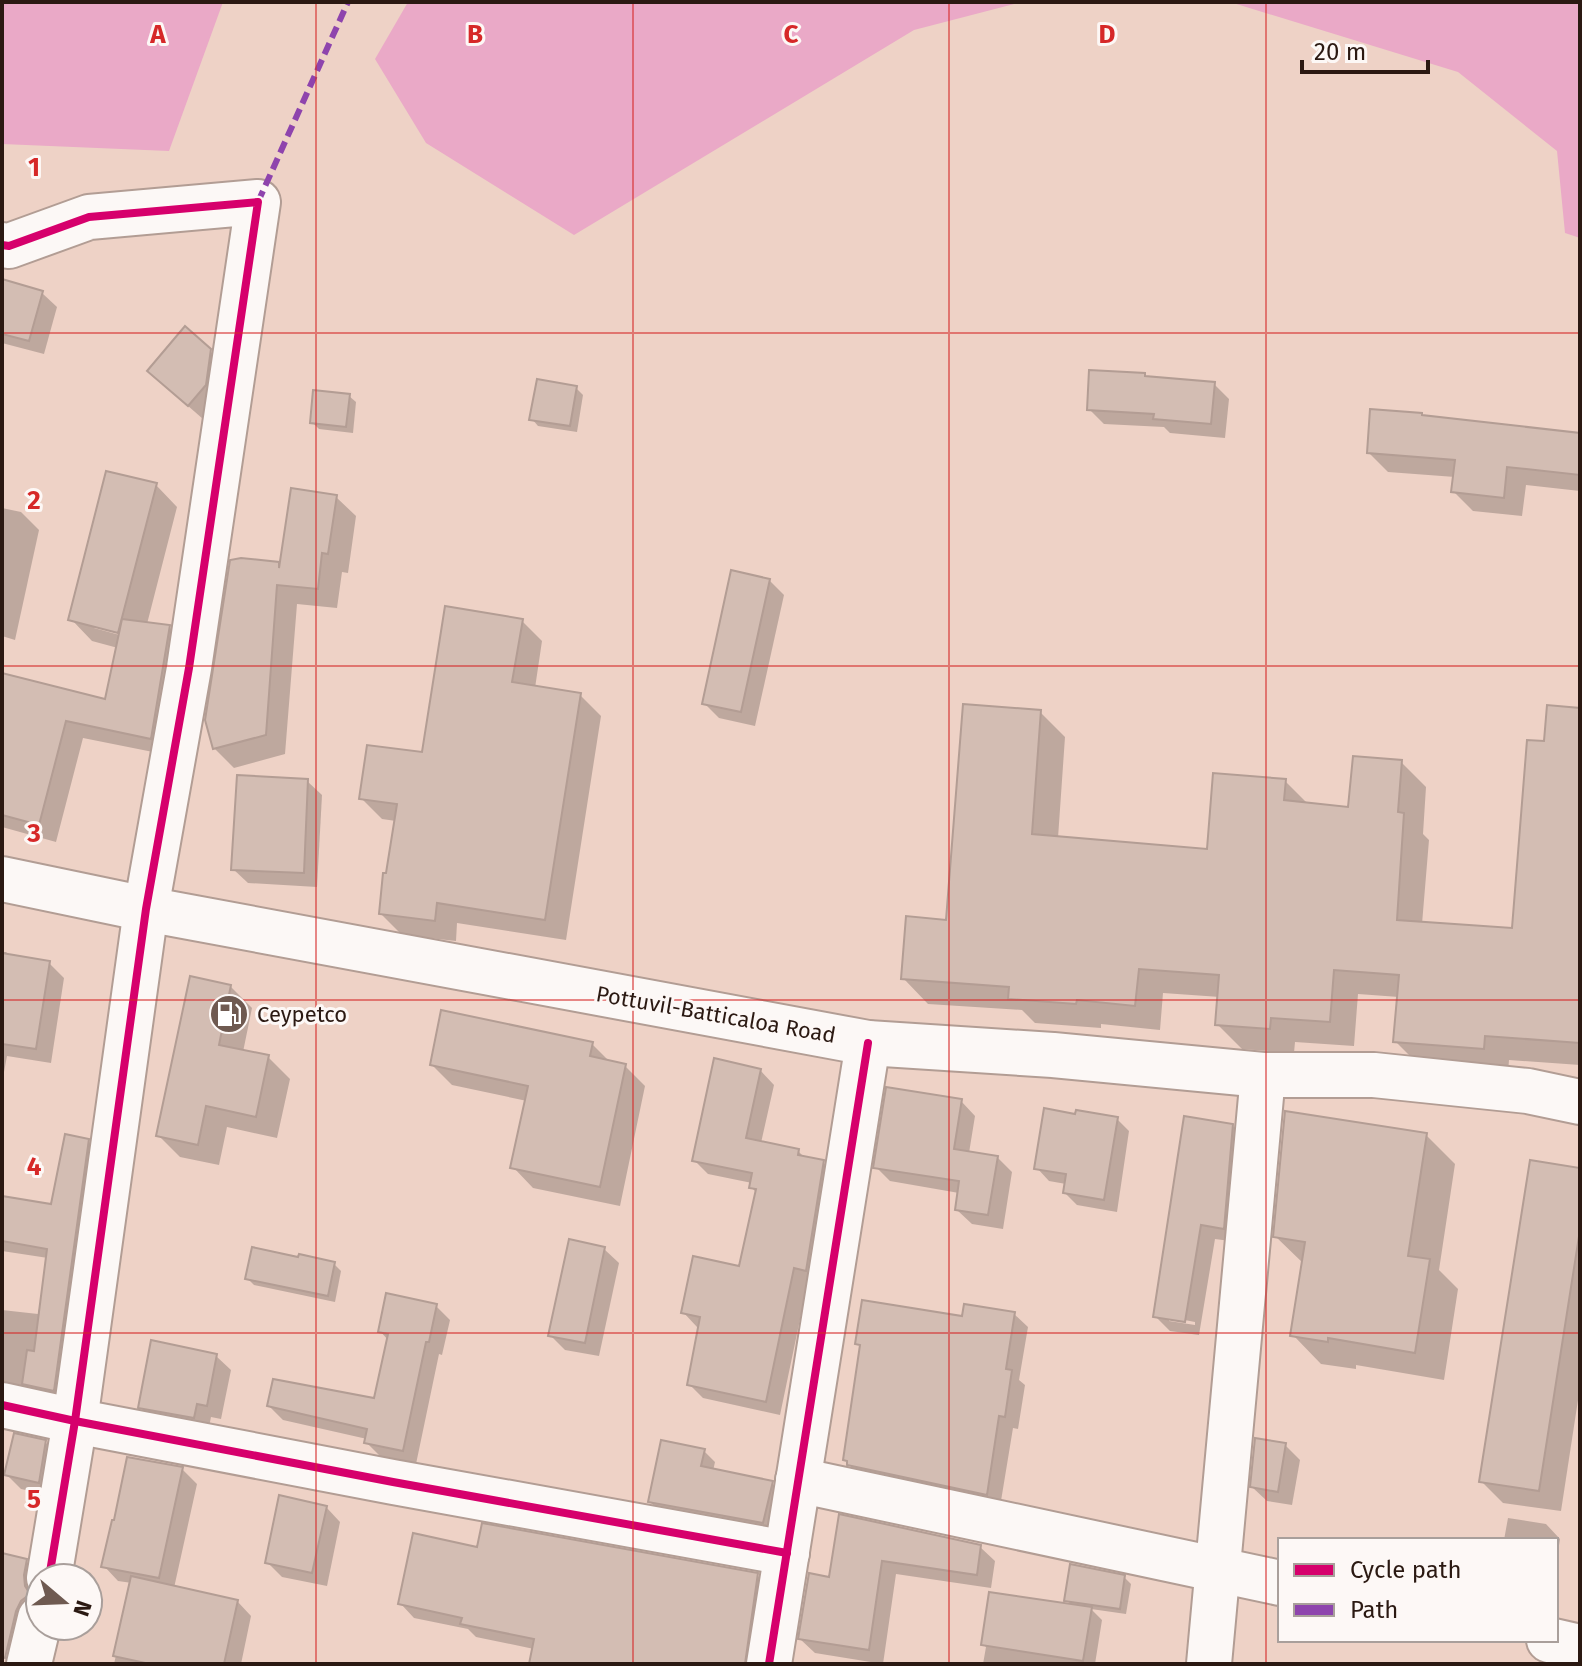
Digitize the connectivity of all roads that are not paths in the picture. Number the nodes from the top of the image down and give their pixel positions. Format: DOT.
graph roads {
  1 [pos="2,245"];
  2 [pos="2,879"];
  3 [pos="146,909"];
  4 [pos="868,1043"];
  5 [pos="1263,1075"];
  6 [pos="1580,1102"];
  7 [pos="2,1405"];
  8 [pos="75,1421"];
  9 [pos="798,1480"];
  10 [pos="787,1553"];
  11 [pos="52,1562"];
  12 [pos="1219,1570"];
  13 [pos="1278,1583"];
  14 [pos="34,1642"];
  15 [pos="1558,1642"];
  16 [pos="1580,1647"];
  17 [pos="29,1664"];
  18 [pos="769,1664"];
  19 [pos="1209,1664"];
  1 -- 3 [label="main road"];
  2 -- 3 [label="main road, Pottuvil-Batticaloa Road"];
  3 -- 4 [label="main road, Pottuvil-Batticaloa Road"];
  3 -- 8 [label="main road"];
  4 -- 5 [label="main road, Pottuvil-Batticaloa Road"];
  4 -- 9 [label="main road"];
  5 -- 6 [label="main road, Pottuvil-Batticaloa Road"];
  5 -- 12 [label="main road"];
  7 -- 8 [label="main road"];
  8 -- 10 [label="main road"];
  8 -- 11 [label="main road"];
  9 -- 10 [label="main road"];
  9 -- 12 [label="main road"];
  10 -- 18 [label="main road"];
  12 -- 13 [label="main road"];
  12 -- 19 [label="main road"];
  14 -- 17 [label="main road"];
  15 -- 16 [label="main road"];
}
